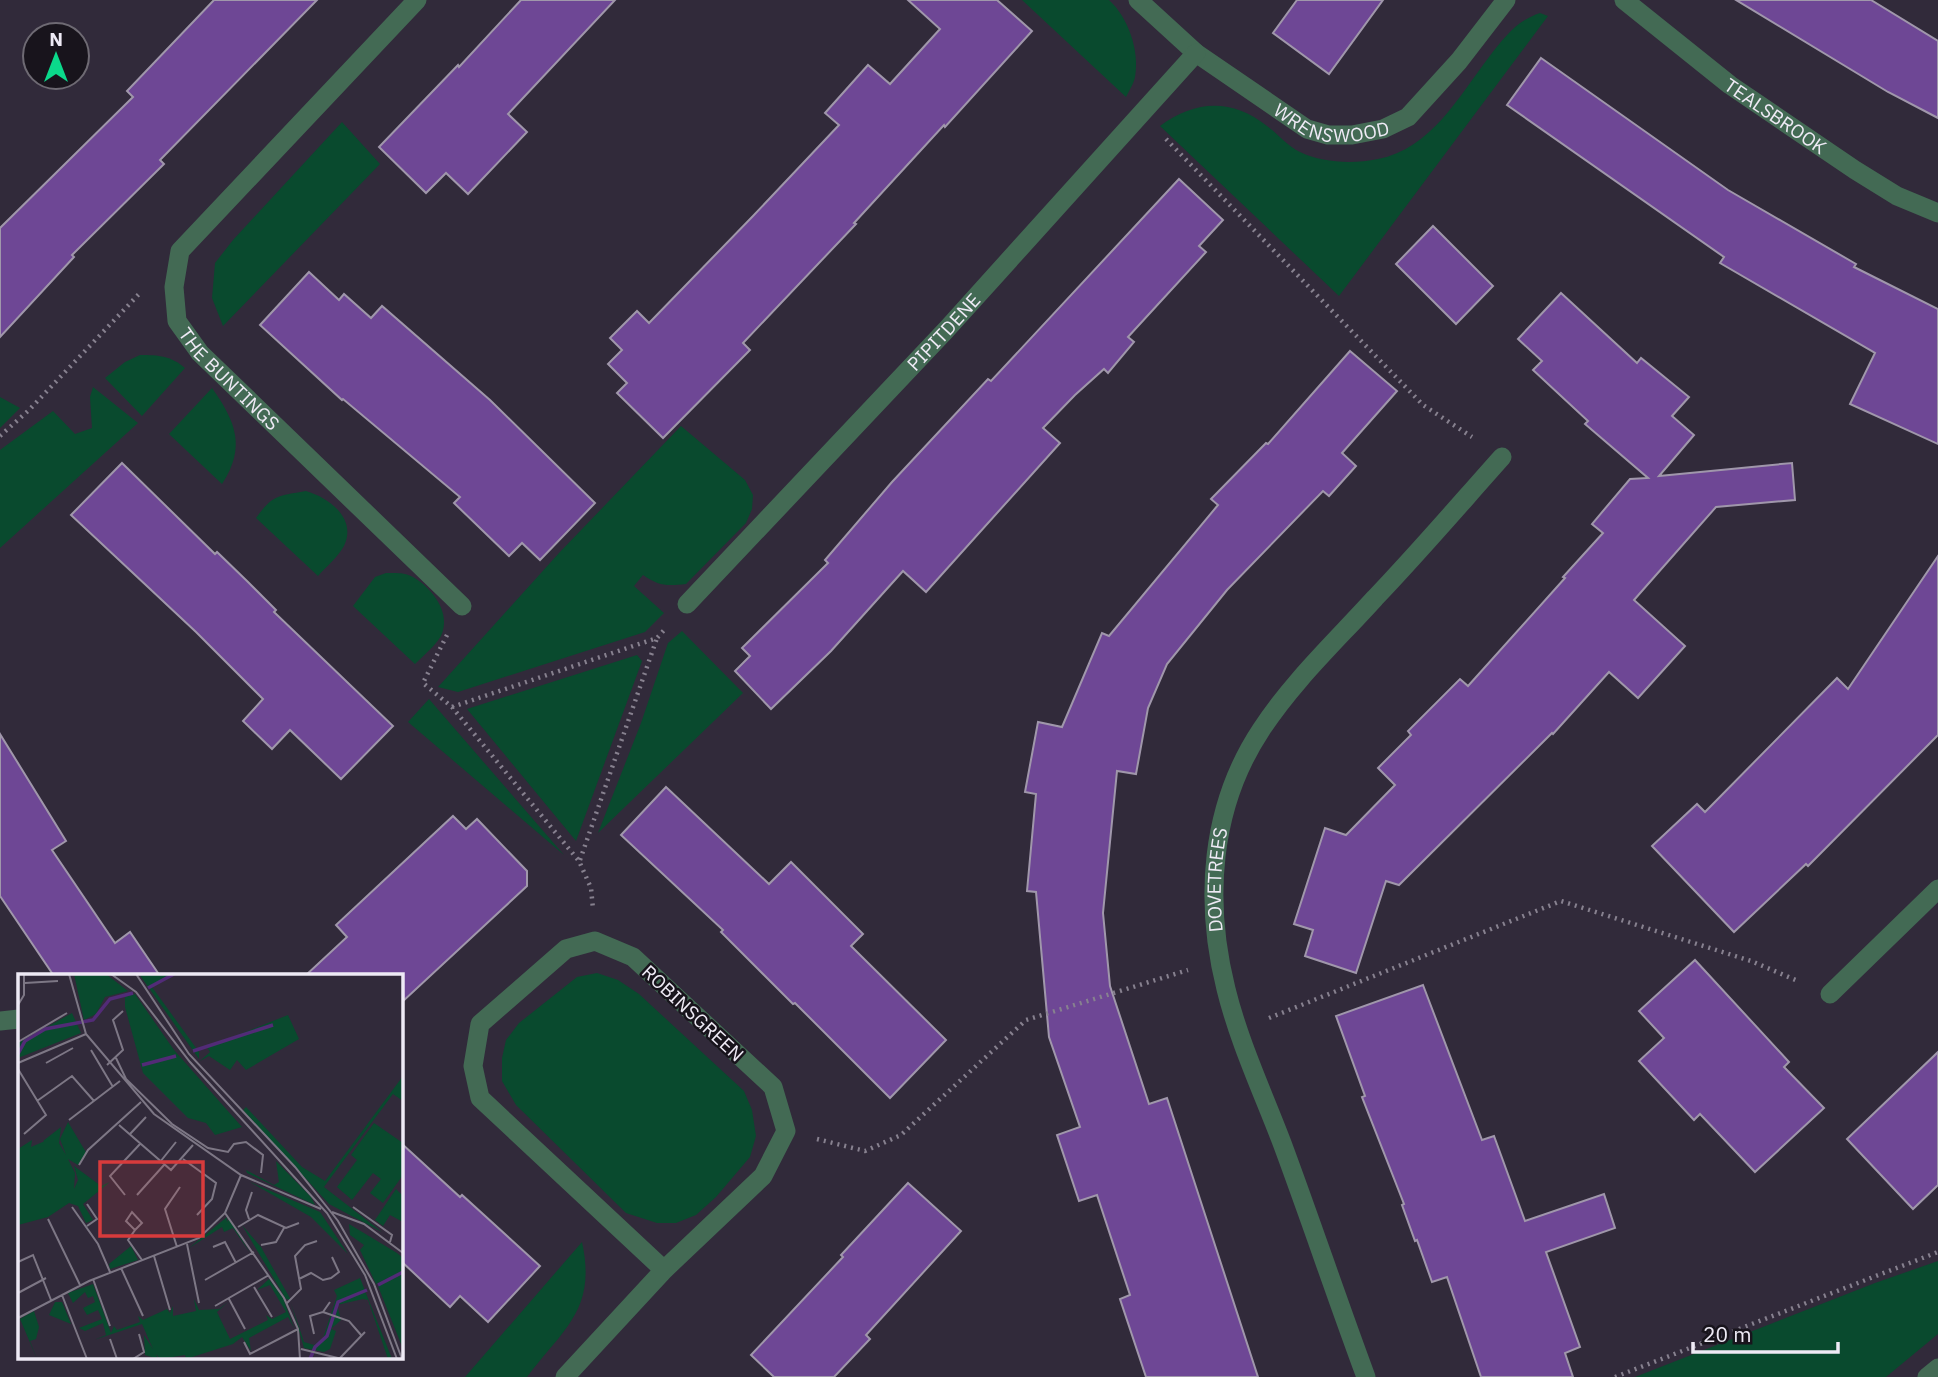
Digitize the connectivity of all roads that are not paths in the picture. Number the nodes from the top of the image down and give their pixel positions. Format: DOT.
graph roads {
  1 [pos="417,0"];
  2 [pos="1138,0"];
  3 [pos="1506,0"];
  4 [pos="1624,0"];
  5 [pos="1196,52"];
  6 [pos="1938,213"];
  7 [pos="1502,457"];
  8 [pos="687,604"];
  9 [pos="462,606"];
  10 [pos="1938,889"];
  11 [pos="1829,995"];
  12 [pos="18,1019"];
  13 [pos="0,1021"];
  14 [pos="664,1270"];
  15 [pos="1938,1368"];
  16 [pos="565,1377"];
  17 [pos="1366,1377"];
  18 [pos="1927,1377"];
  1 -- 9 [label="street, THE BUNTINGS"];
  2 -- 5 [label="street, WRENSWOOD"];
  3 -- 5 [label="street, WRENSWOOD"];
  4 -- 6 [label="street, TEALSBROOK"];
  5 -- 8 [label="street, PIPITDENE"];
  7 -- 17 [label="street, DOVETREES"];
  10 -- 11 [label="street"];
  12 -- 13 [label="street"];
  14 -- 14 [label="street, ROBINSGREEN"];
  14 -- 16 [label="street"];
  15 -- 18 [label="street"];
}
